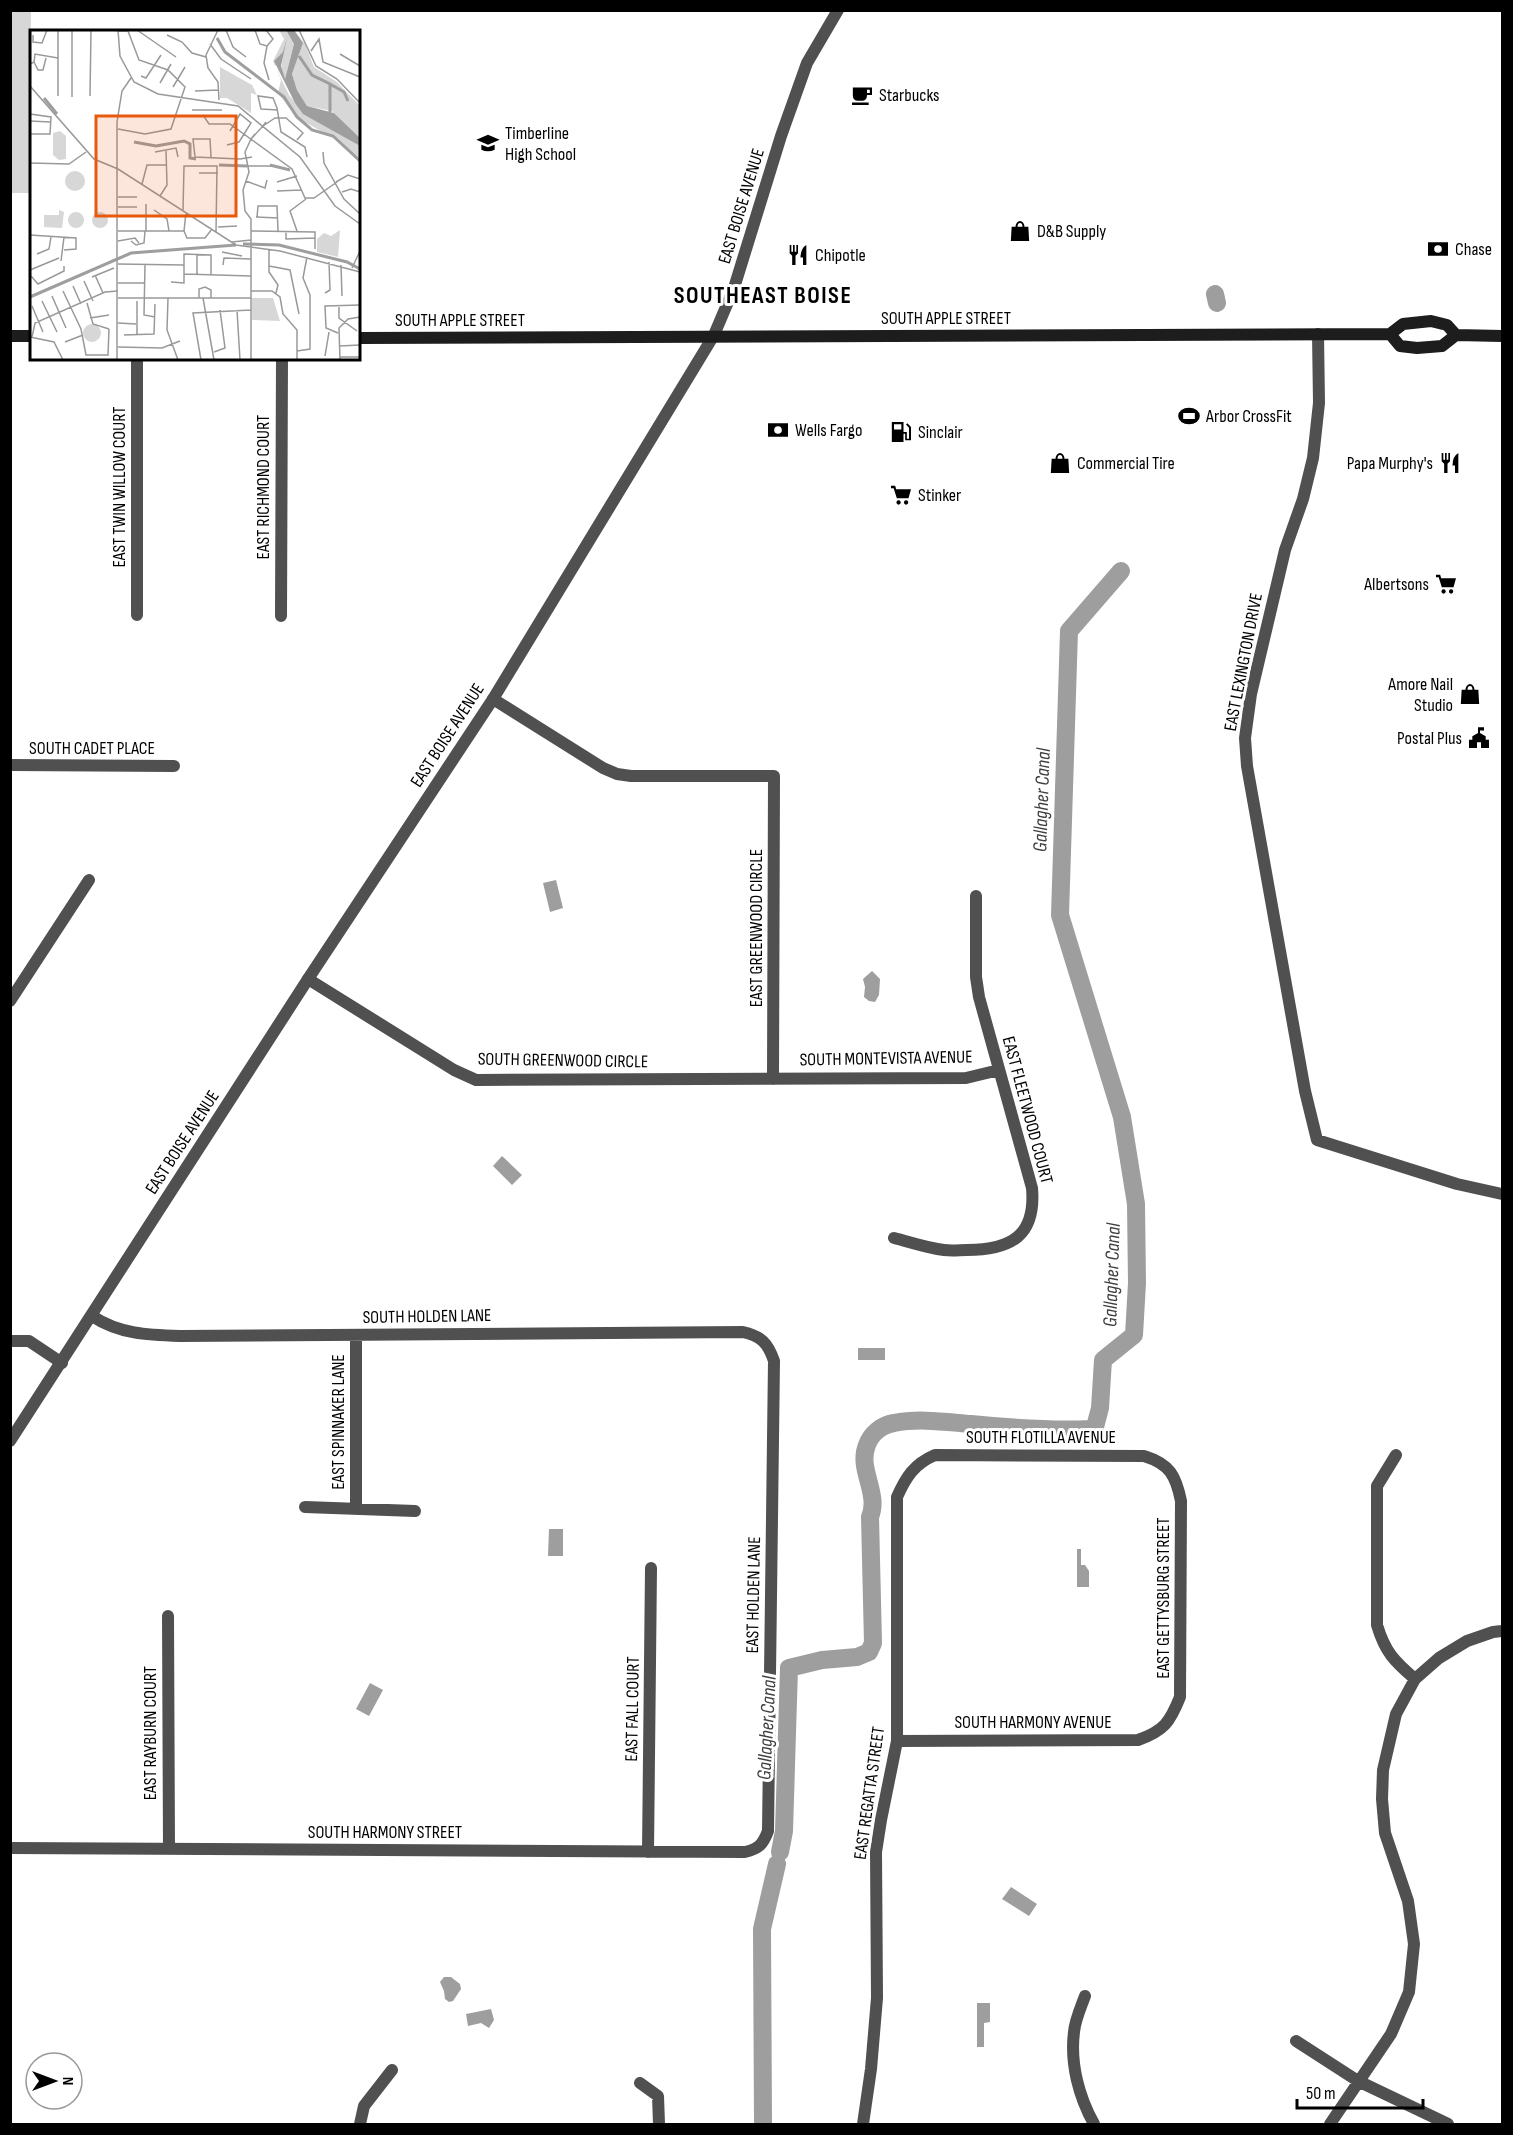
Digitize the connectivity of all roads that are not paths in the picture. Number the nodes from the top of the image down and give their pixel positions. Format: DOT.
graph roads {
  1 [pos="838,10"];
  2 [pos="1318,334"];
  3 [pos="1390,334"];
  4 [pos="1456,335"];
  5 [pos="10,336"];
  6 [pos="30,336"];
  7 [pos="714,336"];
  8 [pos="1503,336"];
  9 [pos="360,338"];
  10 [pos="137,360"];
  11 [pos="282,360"];
  12 [pos="137,615"];
  13 [pos="281,616"];
  14 [pos="493,699"];
  15 [pos="10,765"];
  16 [pos="174,766"];
  17 [pos="89,880"];
  18 [pos="976,897"];
  19 [pos="308,979"];
  20 [pos="10,1001"];
  21 [pos="999,1070"];
  22 [pos="773,1079"];
  23 [pos="1503,1194"];
  24 [pos="894,1238"];
  25 [pos="92,1316"];
  26 [pos="356,1335"];
  27 [pos="764,1340"];
  28 [pos="10,1341"];
  29 [pos="62,1363"];
  30 [pos="10,1441"];
  31 [pos="1396,1455"];
  32 [pos="912,1469"];
  33 [pos="1170,1470"];
  34 [pos="305,1507"];
  35 [pos="356,1509"];
  36 [pos="415,1511"];
  37 [pos="651,1568"];
  38 [pos="168,1616"];
  39 [pos="1503,1632"];
  40 [pos="1414,1679"];
  41 [pos="1166,1725"];
  42 [pos="897,1741"];
  43 [pos="10,1848"];
  44 [pos="169,1849"];
  45 [pos="758,1849"];
  46 [pos="648,1852"];
  47 [pos="1085,1996"];
  48 [pos="1296,2041"];
  49 [pos="392,2070"];
  50 [pos="1359,2081"];
  51 [pos="640,2082"];
  52 [pos="360,2124"];
  53 [pos="659,2124"];
  54 [pos="863,2124"];
  55 [pos="1094,2124"];
  56 [pos="1330,2124"];
  57 [pos="1448,2124"];
  1 -- 7 [label="street, EAST BOISE AVENUE"];
  2 -- 3 [label="main road, SOUTH APPLE STREET"];
  2 -- 7 [label="main road, SOUTH APPLE STREET"];
  2 -- 23 [label="street, EAST LEXINGTON DRIVE"];
  3 -- 4 [label="main road, SOUTH APPLE STREET"];
  3 -- 4 [label="main road, SOUTH APPLE STREET"];
  4 -- 8 [label="main road, SOUTH APPLE STREET"];
  5 -- 6 [label="main road"];
  7 -- 9 [label="main road, SOUTH APPLE STREET"];
  7 -- 14 [label="street, EAST BOISE AVENUE"];
  10 -- 12 [label="street, EAST TWIN WILLOW COURT"];
  11 -- 13 [label="street, EAST RICHMOND COURT"];
  14 -- 19 [label="street, EAST BOISE AVENUE"];
  14 -- 22 [label="street, EAST GREENWOOD CIRCLE"];
  15 -- 16 [label="street, SOUTH CADET PLACE"];
  17 -- 20 [label="street"];
  18 -- 21 [label="street, EAST FLEETWOOD COURT"];
  19 -- 22 [label="street, SOUTH GREENWOOD CIRCLE"];
  19 -- 25 [label="street, EAST BOISE AVENUE"];
  21 -- 22 [label="street, SOUTH MONTEVISTA AVENUE"];
  21 -- 24 [label="street, EAST FLEETWOOD COURT"];
  25 -- 26 [label="street, SOUTH HOLDEN LANE"];
  25 -- 29 [label="street, EAST BOISE AVENUE"];
  26 -- 27 [label="street, SOUTH HOLDEN LANE"];
  26 -- 35 [label="street, EAST SPINNAKER LANE"];
  27 -- 45 [label="street, EAST HOLDEN LANE"];
  28 -- 29 [label="street"];
  29 -- 30 [label="street, EAST BOISE AVENUE"];
  31 -- 40 [label="street"];
  32 -- 33 [label="street, SOUTH FLOTILLA AVENUE"];
  32 -- 42 [label="street, EAST REGATTA STREET"];
  33 -- 41 [label="street, EAST GETTYSBURG STREET"];
  34 -- 35 [label="street, EAST SPINNAKER LANE"];
  35 -- 36 [label="street, EAST SPINNAKER LANE"];
  37 -- 46 [label="street, EAST FALL COURT"];
  38 -- 44 [label="street, EAST RAYBURN COURT"];
  39 -- 40 [label="street"];
  40 -- 50 [label="street"];
  41 -- 42 [label="street, SOUTH HARMONY AVENUE"];
  42 -- 54 [label="street, EAST REGATTA STREET"];
  43 -- 44 [label="street, SOUTH HARMONY STREET"];
  44 -- 46 [label="street, SOUTH HARMONY STREET"];
  45 -- 46 [label="street, SOUTH HARMONY STREET"];
  47 -- 55 [label="street"];
  48 -- 50 [label="street"];
  49 -- 52 [label="street"];
  50 -- 56 [label="street"];
  50 -- 57 [label="street"];
  51 -- 53 [label="street"];
}
